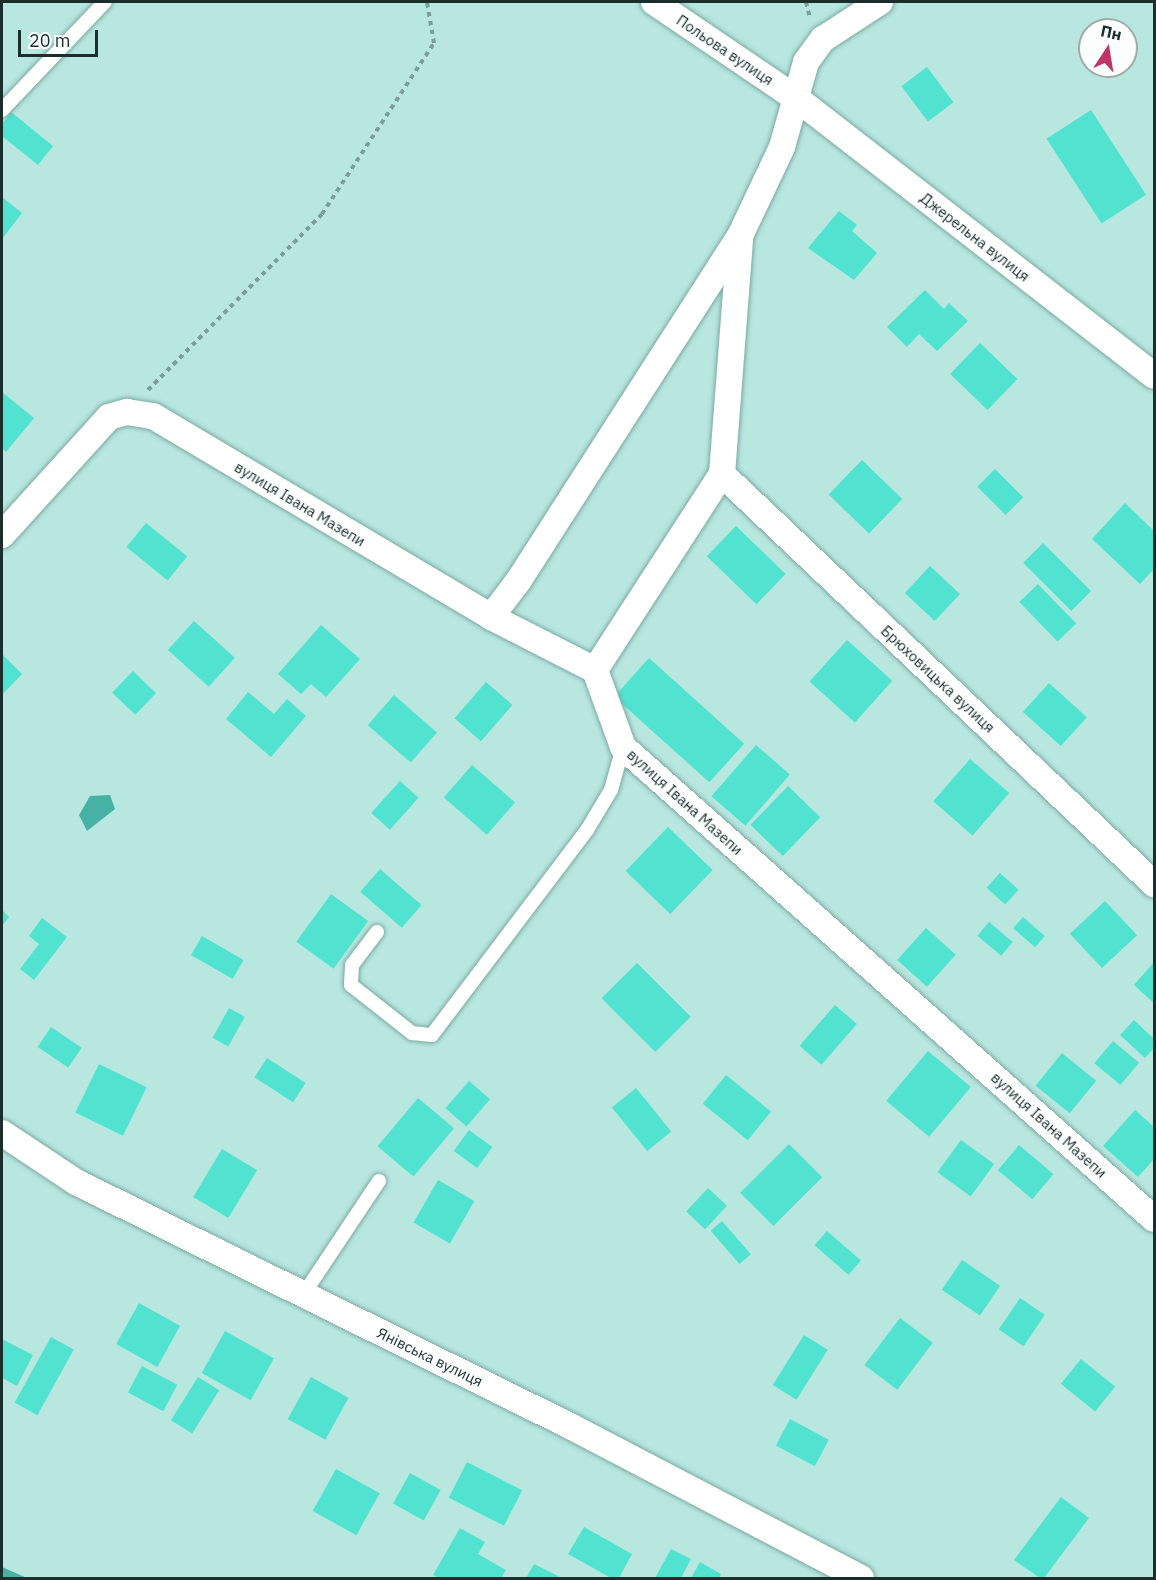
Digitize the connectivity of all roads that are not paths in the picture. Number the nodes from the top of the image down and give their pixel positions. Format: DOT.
graph roads {
  1 [pos="105,2"];
  2 [pos="654,2"];
  3 [pos="880,2"];
  4 [pos="796,98"];
  5 [pos="2,110"];
  6 [pos="740,236"];
  7 [pos="1155,376"];
  8 [pos="722,474"];
  9 [pos="2,535"];
  10 [pos="491,617"];
  11 [pos="595,670"];
  12 [pos="623,747"];
  13 [pos="1155,884"];
  14 [pos="377,932"];
  15 [pos="2,1133"];
  16 [pos="379,1181"];
  17 [pos="1155,1219"];
  18 [pos="303,1294"];
  19 [pos="861,1578"];
  1 -- 5 [label="lane"];
  2 -- 4 [label="street, Польова вулиця"];
  3 -- 4 [label="street"];
  4 -- 6 [label="street"];
  4 -- 7 [label="street, Джерельна вулиця"];
  6 -- 8 [label="street"];
  6 -- 10 [label="street"];
  8 -- 11 [label="street"];
  8 -- 13 [label="street, Брюховицька вулиця"];
  9 -- 10 [label="street, вулиця Івана Мазепи"];
  10 -- 11 [label="street, вулиця Івана Мазепи"];
  11 -- 12 [label="street, вулиця Івана Мазепи"];
  12 -- 14 [label="lane"];
  12 -- 17 [label="street, вулиця Івана Мазепи"];
  15 -- 18 [label="street, Янівська вулиця"];
  16 -- 18 [label="lane"];
  18 -- 19 [label="street, Янівська вулиця"];
}
